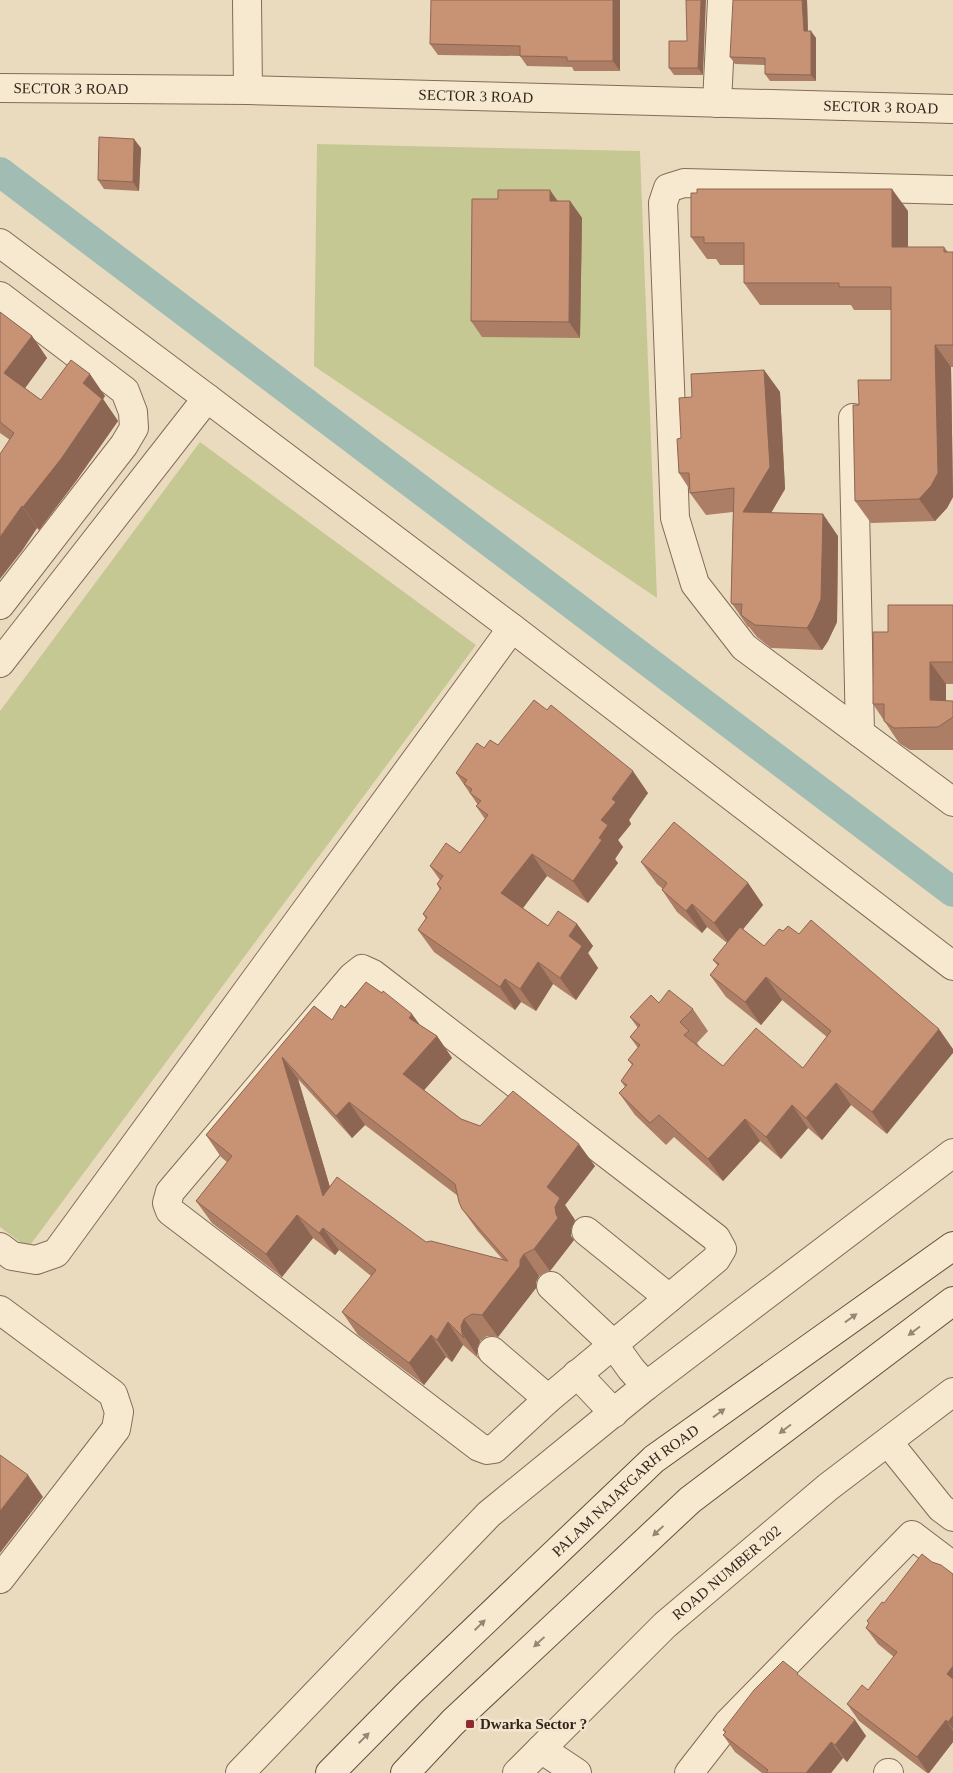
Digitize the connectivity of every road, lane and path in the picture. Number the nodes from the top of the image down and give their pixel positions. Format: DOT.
graph roads {
  1 [pos="247,0"];
  2 [pos="722,0"];
  3 [pos="0,88"];
  4 [pos="248,90"];
  5 [pos="717,103"];
  6 [pos="953,109"];
  7 [pos="953,190"];
  8 [pos="0,243"];
  9 [pos="0,296"];
  10 [pos="207,398"];
  11 [pos="853,418"];
  12 [pos="0,604"];
  13 [pos="512,628"];
  14 [pos="0,663"];
  15 [pos="860,733"];
  16 [pos="953,802"];
  17 [pos="953,966"];
  18 [pos="953,1153"];
  19 [pos="586,1231"];
  20 [pos="953,1246"];
  21 [pos="0,1247"];
  22 [pos="551,1286"];
  23 [pos="669,1298"];
  24 [pos="953,1301"];
  25 [pos="0,1310"];
  26 [pos="613,1344"];
  27 [pos="492,1351"];
  28 [pos="577,1374"];
  29 [pos="646,1386"];
  30 [pos="953,1392"];
  31 [pos="548,1399"];
  32 [pos="614,1413"];
  33 [pos="888,1442"];
  34 [pos="949,1507"];
  35 [pos="953,1566"];
  36 [pos="0,1579"];
  37 [pos="541,1749"];
  38 [pos="240,1773"];
  39 [pos="330,1773"];
  40 [pos="405,1773"];
  41 [pos="517,1773"];
  42 [pos="577,1773"];
  43 [pos="690,1773"];
  1 -- 4 [label="street"];
  2 -- 5 [label="street"];
  3 -- 4 [label="street, SECTOR 3 ROAD"];
  4 -- 5 [label="street, SECTOR 3 ROAD"];
  5 -- 6 [label="street, SECTOR 3 ROAD"];
  7 -- 15 [label="street"];
  8 -- 10 [label="street"];
  9 -- 12 [label="street"];
  10 -- 13 [label="street"];
  10 -- 14 [label="street"];
  11 -- 15 [label="street"];
  13 -- 17 [label="street"];
  13 -- 21 [label="street"];
  15 -- 16 [label="street"];
  18 -- 29 [label="street"];
  19 -- 23 [label="street"];
  39 -- 20 [label="street, PALAM NAJAFGARH ROAD, one-way"];
  22 -- 26 [label="street"];
  23 -- 26 [label="street"];
  23 -- 31 [label="street"];
  24 -- 40 [label="street, one-way"];
  25 -- 36 [label="street"];
  26 -- 28 [label="street"];
  26 -- 29 [label="street"];
  27 -- 31 [label="street"];
  28 -- 31 [label="street"];
  28 -- 32 [label="street"];
  29 -- 32 [label="street"];
  30 -- 33 [label="street, ROAD NUMBER 202"];
  32 -- 38 [label="street"];
  33 -- 34 [label="street"];
  33 -- 37 [label="street, ROAD NUMBER 202"];
  35 -- 43 [label="street"];
  37 -- 41 [label="street, ROAD NUMBER 202"];
  37 -- 42 [label="street"];
}
